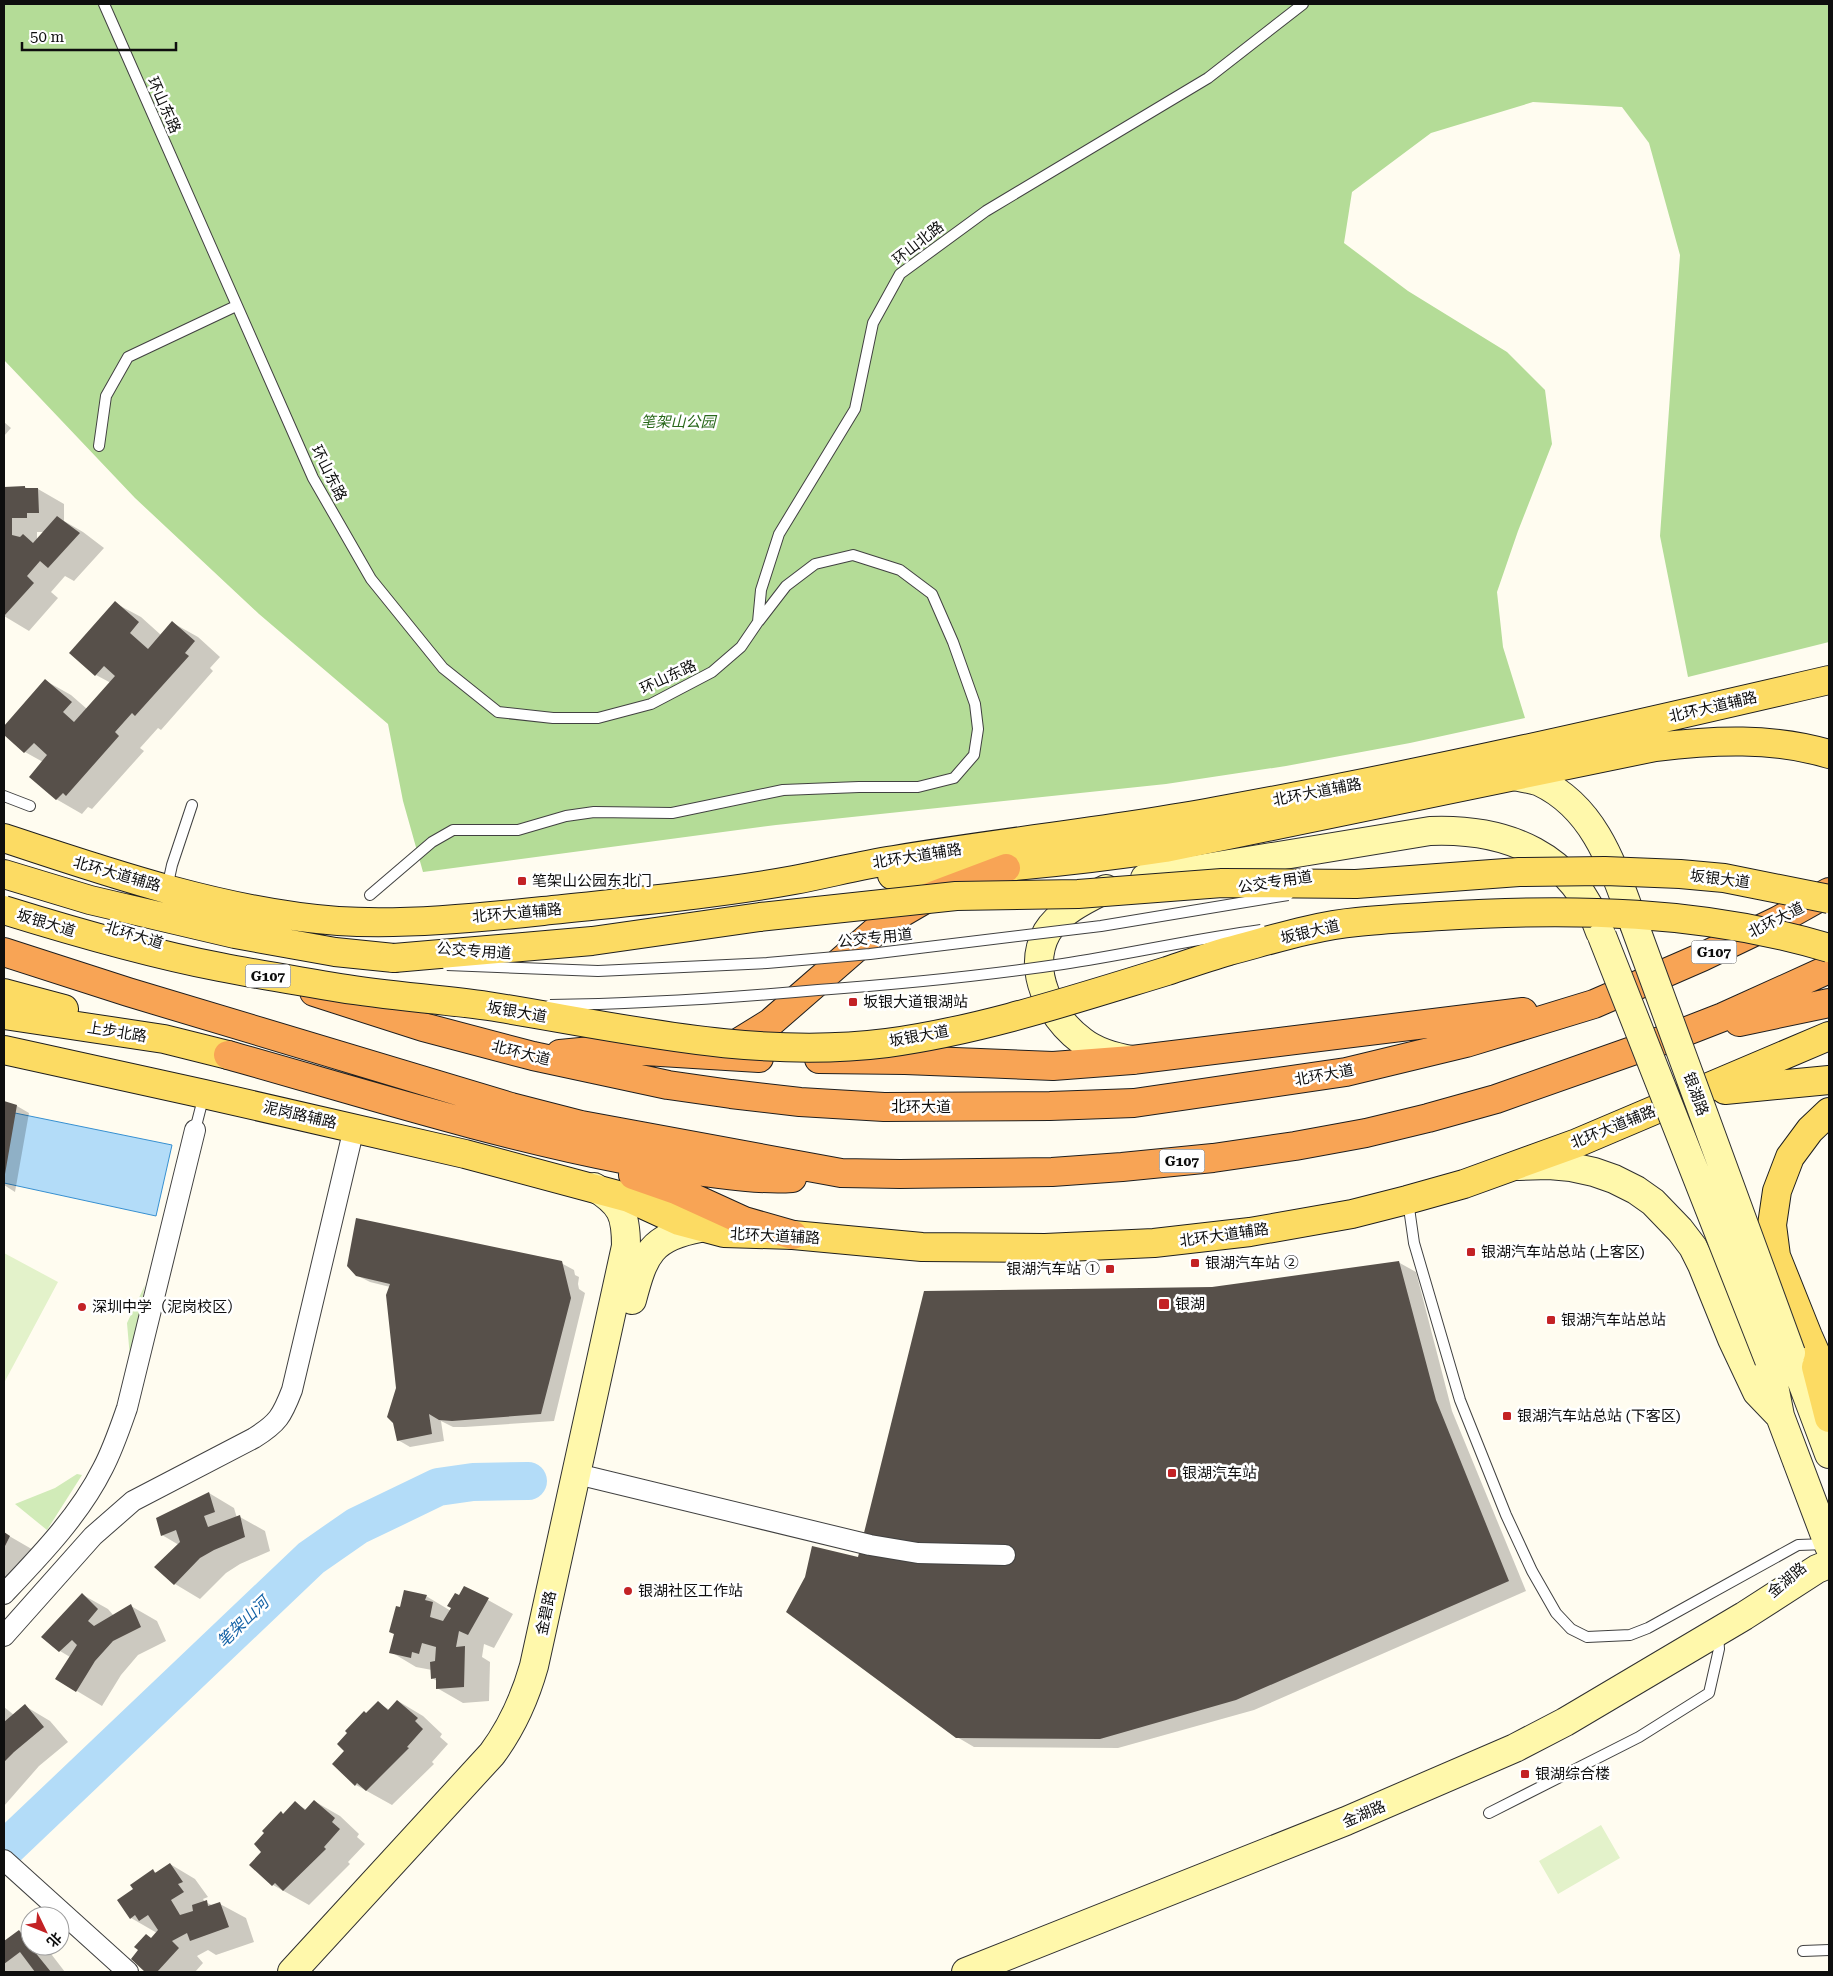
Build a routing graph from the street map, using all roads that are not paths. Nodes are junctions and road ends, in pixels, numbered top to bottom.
1 (104, 4) edge
2 (1303, 4) edge
3 (236, 306) junction
4 (99, 446) dead end
5 (758, 622) junction
6 (712, 672) joint
7 (1829, 680) edge
8 (1829, 754) edge
9 (1514, 776) junction
10 (4, 796) edge
11 (192, 805) dead end
12 (30, 806) dead end
13 (4, 838) edge
14 (1006, 868) junction
15 (4, 874) edge
16 (792, 881) junction
17 (1356, 884) junction
18 (167, 888) junction
19 (1829, 892) edge
20 (370, 895) dead end
21 (4, 898) edge
22 (1829, 899) edge
23 (4, 910) edge
24 (1353, 922) junction
25 (1829, 948) edge
26 (4, 952) edge
27 (394, 958) junction
28 (1829, 970) edge
29 (4, 992) edge
30 (1829, 1003) edge
31 (1594, 1004) junction
32 (484, 1006) junction
33 (40, 1012) junction
34 (4, 1014) edge
35 (1829, 1036) edge
36 (1669, 1038) junction
37 (4, 1050) edge
38 (228, 1055) joint
39 (532, 1056) junction
40 (715, 1056) junction
41 (1132, 1060) junction
42 (1829, 1080) edge
43 (1699, 1092) junction
44 (204, 1094) junction
45 (1829, 1112) edge
46 (354, 1128) junction
47 (195, 1130) joint
48 (572, 1150) junction
49 (1512, 1166) junction
50 (841, 1172) junction
51 (594, 1187) junction
52 (1407, 1200) junction
53 (700, 1228) junction
54 (793, 1235) junction
55 (1789, 1350) junction
56 (1829, 1383) edge
57 (1780, 1416) junction
58 (1829, 1418) edge
59 (1829, 1454) edge
60 (584, 1475) junction
61 (1829, 1549) edge
62 (1006, 1555) dead end
63 (4, 1594) edge
64 (1718, 1631) junction
65 (4, 1636) edge
66 (1489, 1813) dead end
67 (4, 1860) edge
68 (1829, 1950) edge
69 (1803, 1951) dead end
70 (128, 1972) edge
71 (292, 1972) edge
72 (312, 1972) edge
73 (966, 1972) edge

1 - 3 lane, 环山东路
2 - 5 lane, 环山北路
3 - 4 lane
3 - 6 lane, 环山东路
5 - 6 lane, 环山北路
5 - 20 lane
7 - 16 main road, 北环大道辅路
8 - 9 main road
9 - 14 main road
9 - 55 street, 银湖路, bridge
10 - 12 lane
11 - 18 lane
13 - 18 main road, 北环大道辅路
14 - 16 main road
14 - 40 highway
15 - 27 main road, 坂银大道
16 - 18 main road, 北环大道辅路
17 - 22 main road, 坂银大道, bridge
17 - 27 main road, 坂银大道, bridge
17 - 27 lane, 公交专用道, bridge
19 - 31 highway, 北环大道 / G107
21 - 39 highway, 北环大道 / G107
23 - 32 main road, 坂银大道, bridge
24 - 25 main road, 坂银大道, bridge
24 - 32 lane, bridge
24 - 32 main road, 坂银大道, bridge
26 - 50 highway, G107
28 - 36 highway, G107
29 - 33 main road
30 - 36 highway
31 - 39 highway, 北环大道 / G107
31 - 41 highway
33 - 34 main road, 上步北路
33 - 38 main road, 上步北路
35 - 43 main road, 北环大道辅路
36 - 50 highway, G107
37 - 44 main road, 泥岗路辅路
38 - 48 highway
39 - 40 highway
40 - 41 highway
41 - 55 street, bridge
42 - 43 main road
43 - 49 main road, 北环大道辅路
44 - 46 main road, 泥岗路辅路
44 - 47 lane
45 - 55 main road
46 - 51 main road, 泥岗路辅路
46 - 65 street
47 - 63 street
48 - 50 highway
48 - 54 highway
49 - 52 main road, 北环大道辅路
49 - 57 street
51 - 53 main road, 北环大道辅路
51 - 60 street, 金碧路
52 - 54 main road, 北环大道辅路
52 - 61 lane
53 - 54 main road, 北环大道辅路
53 - 60 street, 金碧路
55 - 56 main road
55 - 57 street
55 - 58 main road
55 - 59 street, 银湖路
57 - 61 street
60 - 62 street
60 - 71 street, 金碧路
60 - 72 street, 金碧路
61 - 64 street, 金湖路
64 - 66 lane
64 - 73 street, 金湖路
67 - 70 street
68 - 69 lane

